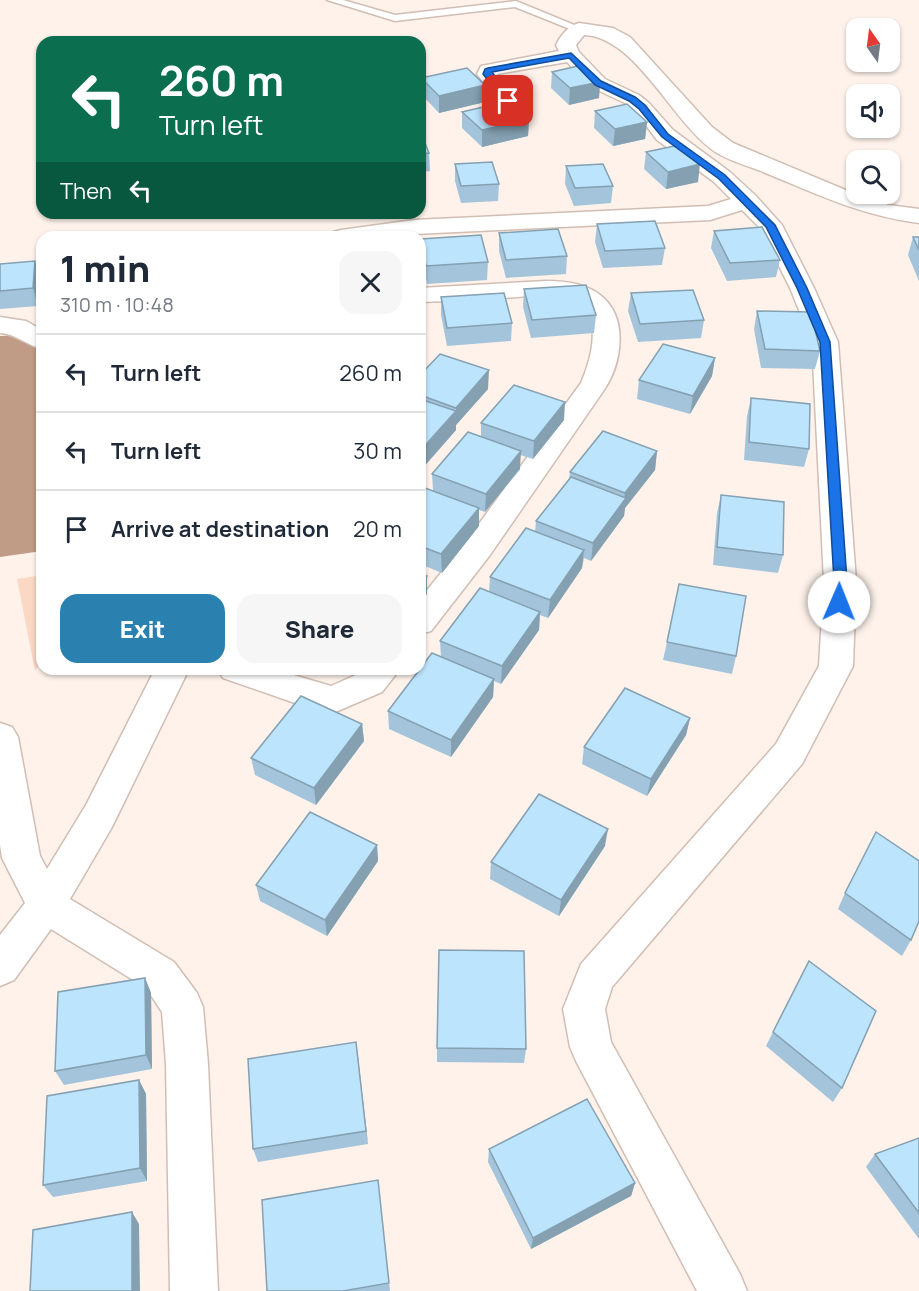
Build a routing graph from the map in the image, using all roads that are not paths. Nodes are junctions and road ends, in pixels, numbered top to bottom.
1 (332, 0) edge
2 (579, 29) junction
3 (571, 55) junction
4 (508, 101) edge
5 (748, 201) junction
6 (919, 216) edge
7 (385, 231) edge
8 (426, 295) edge
9 (0, 325) edge
10 (36, 337) edge
11 (426, 614) edge
12 (169, 675) edge
13 (252, 675) edge
14 (377, 675) edge
15 (0, 737) edge
16 (46, 905) junction
17 (0, 967) edge
18 (194, 1291) edge
19 (723, 1291) edge

1 - 2 lane
2 - 3 street
2 - 6 street
3 - 4 street
3 - 5 street
5 - 7 street
5 - 19 street
8 - 11 street
9 - 10 street
12 - 16 street
13 - 14 street
15 - 16 street
16 - 17 street
16 - 18 street

